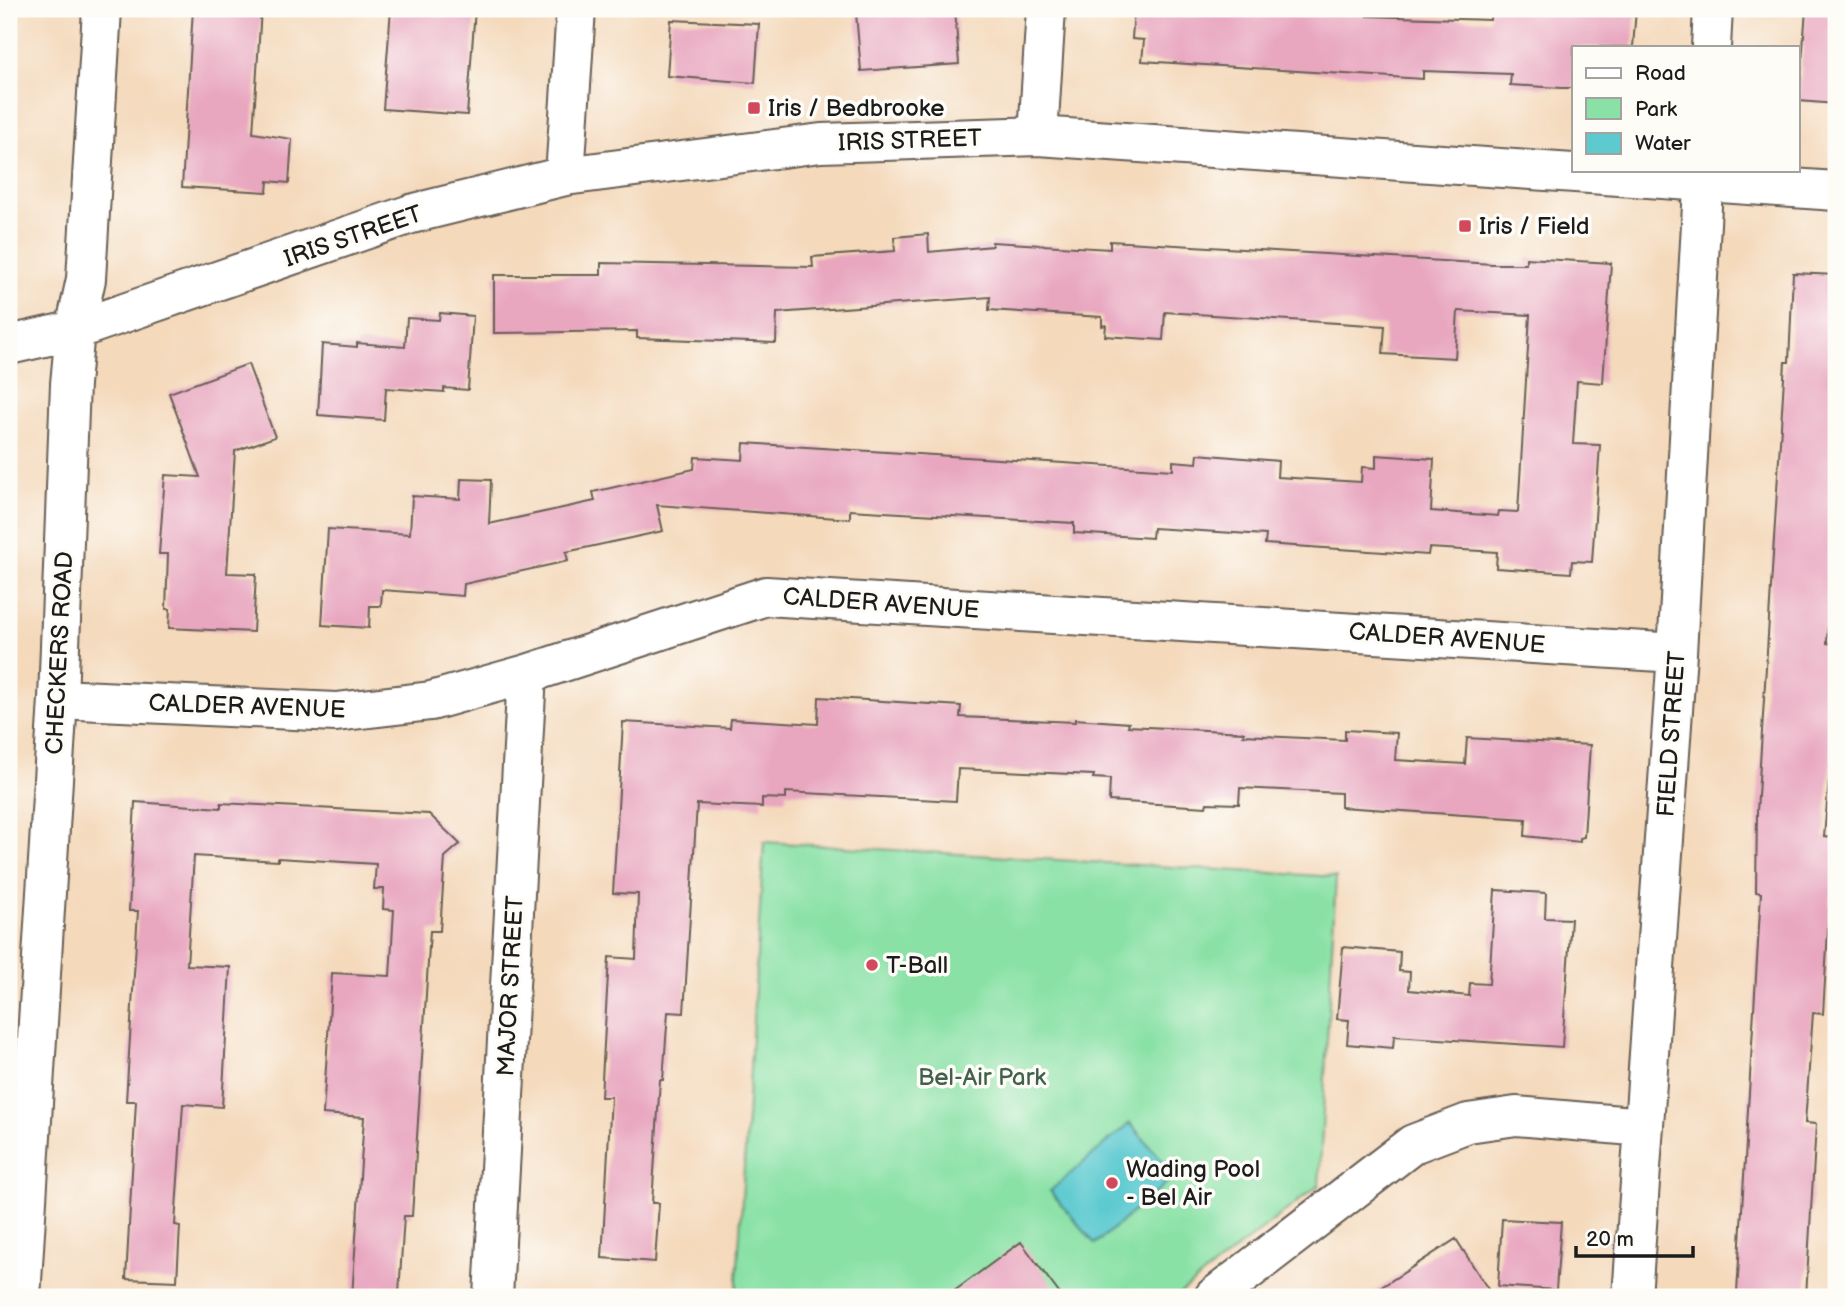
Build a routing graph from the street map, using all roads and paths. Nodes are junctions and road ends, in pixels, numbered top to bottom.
1 (102, 9) edge
2 (576, 9) edge
3 (1045, 9) edge
4 (1713, 9) edge
5 (1711, 46) edge
6 (1038, 136) junction
7 (1572, 167) edge
8 (1653, 172) edge
9 (1704, 175) edge
10 (565, 176) junction
11 (1836, 191) edge
12 (75, 330) junction
13 (9, 345) edge
14 (1677, 653) junction
15 (527, 674) junction
16 (58, 699) junction
17 (1644, 1127) junction
18 (21, 1297) edge
19 (493, 1297) edge
20 (1214, 1297) edge
21 (1632, 1297) edge

1 - 12 street, CHECKERS ROAD
2 - 10 street
3 - 6 street
4 - 5 street
6 - 7 street, IRIS STREET
6 - 10 street, IRIS STREET
8 - 9 street, IRIS STREET
9 - 11 street, IRIS STREET
9 - 14 street, FIELD STREET
10 - 12 street, IRIS STREET
12 - 13 street, IRIS STREET
12 - 16 street, CHECKERS ROAD
14 - 15 street, CALDER AVENUE
14 - 17 street, FIELD STREET
15 - 16 street, CALDER AVENUE
15 - 19 street, MAJOR STREET
16 - 18 street, CHECKERS ROAD
17 - 20 street
17 - 21 street, FIELD STREET

